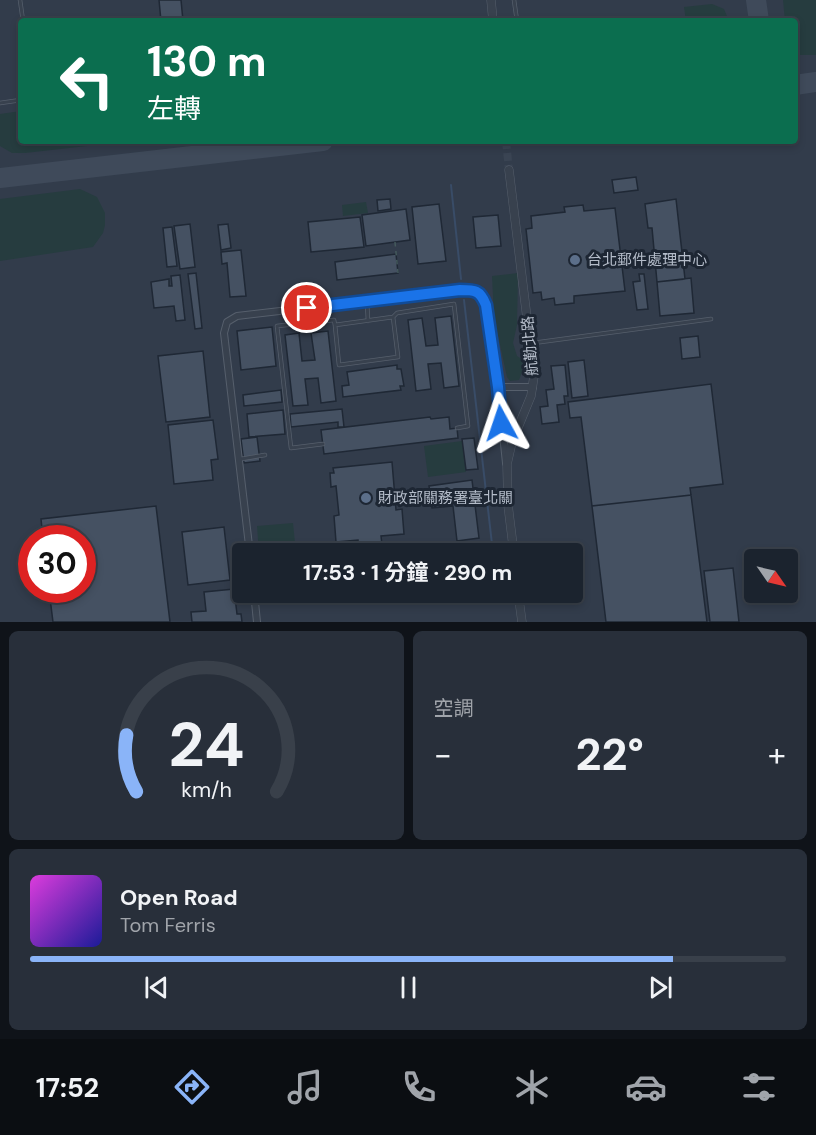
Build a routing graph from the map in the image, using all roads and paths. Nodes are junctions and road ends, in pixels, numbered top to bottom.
1 (20, 0) edge
2 (490, 0) edge
3 (514, 0) edge
4 (23, 18) edge
5 (493, 18) edge
6 (517, 18) edge
7 (18, 100) edge
8 (0, 103) edge
9 (509, 170) tunnel mouth
10 (394, 242) dead end
11 (398, 273) dead end
12 (367, 301) junction
13 (393, 318) junction
14 (711, 319) dead end
15 (368, 321) junction
16 (335, 325) junction
17 (531, 343) junction
18 (498, 387) junction
19 (533, 387) junction
20 (457, 428) dead end
21 (323, 444) dead end
22 (265, 455) dead end
23 (239, 459) junction
24 (507, 464) junction
25 (248, 543) edge
26 (513, 543) edge
27 (255, 603) edge
28 (519, 603) edge
29 (257, 622) edge
30 (522, 622) edge

1 - 4 lane
2 - 5 street
3 - 6 lane
7 - 8 lane
9 - 17 street, 航勤北路
10 - 11 path
12 - 15 lane
12 - 18 street
12 - 23 street
13 - 15 lane
13 - 16 lane
13 - 20 lane
14 - 17 lane
15 - 16 lane
16 - 21 lane
17 - 19 street, 航勤北路
18 - 19 street
18 - 24 street
19 - 24 street, 航勤北路
22 - 23 lane
23 - 25 street
24 - 26 street, 航勤北路
27 - 29 street
28 - 30 street

